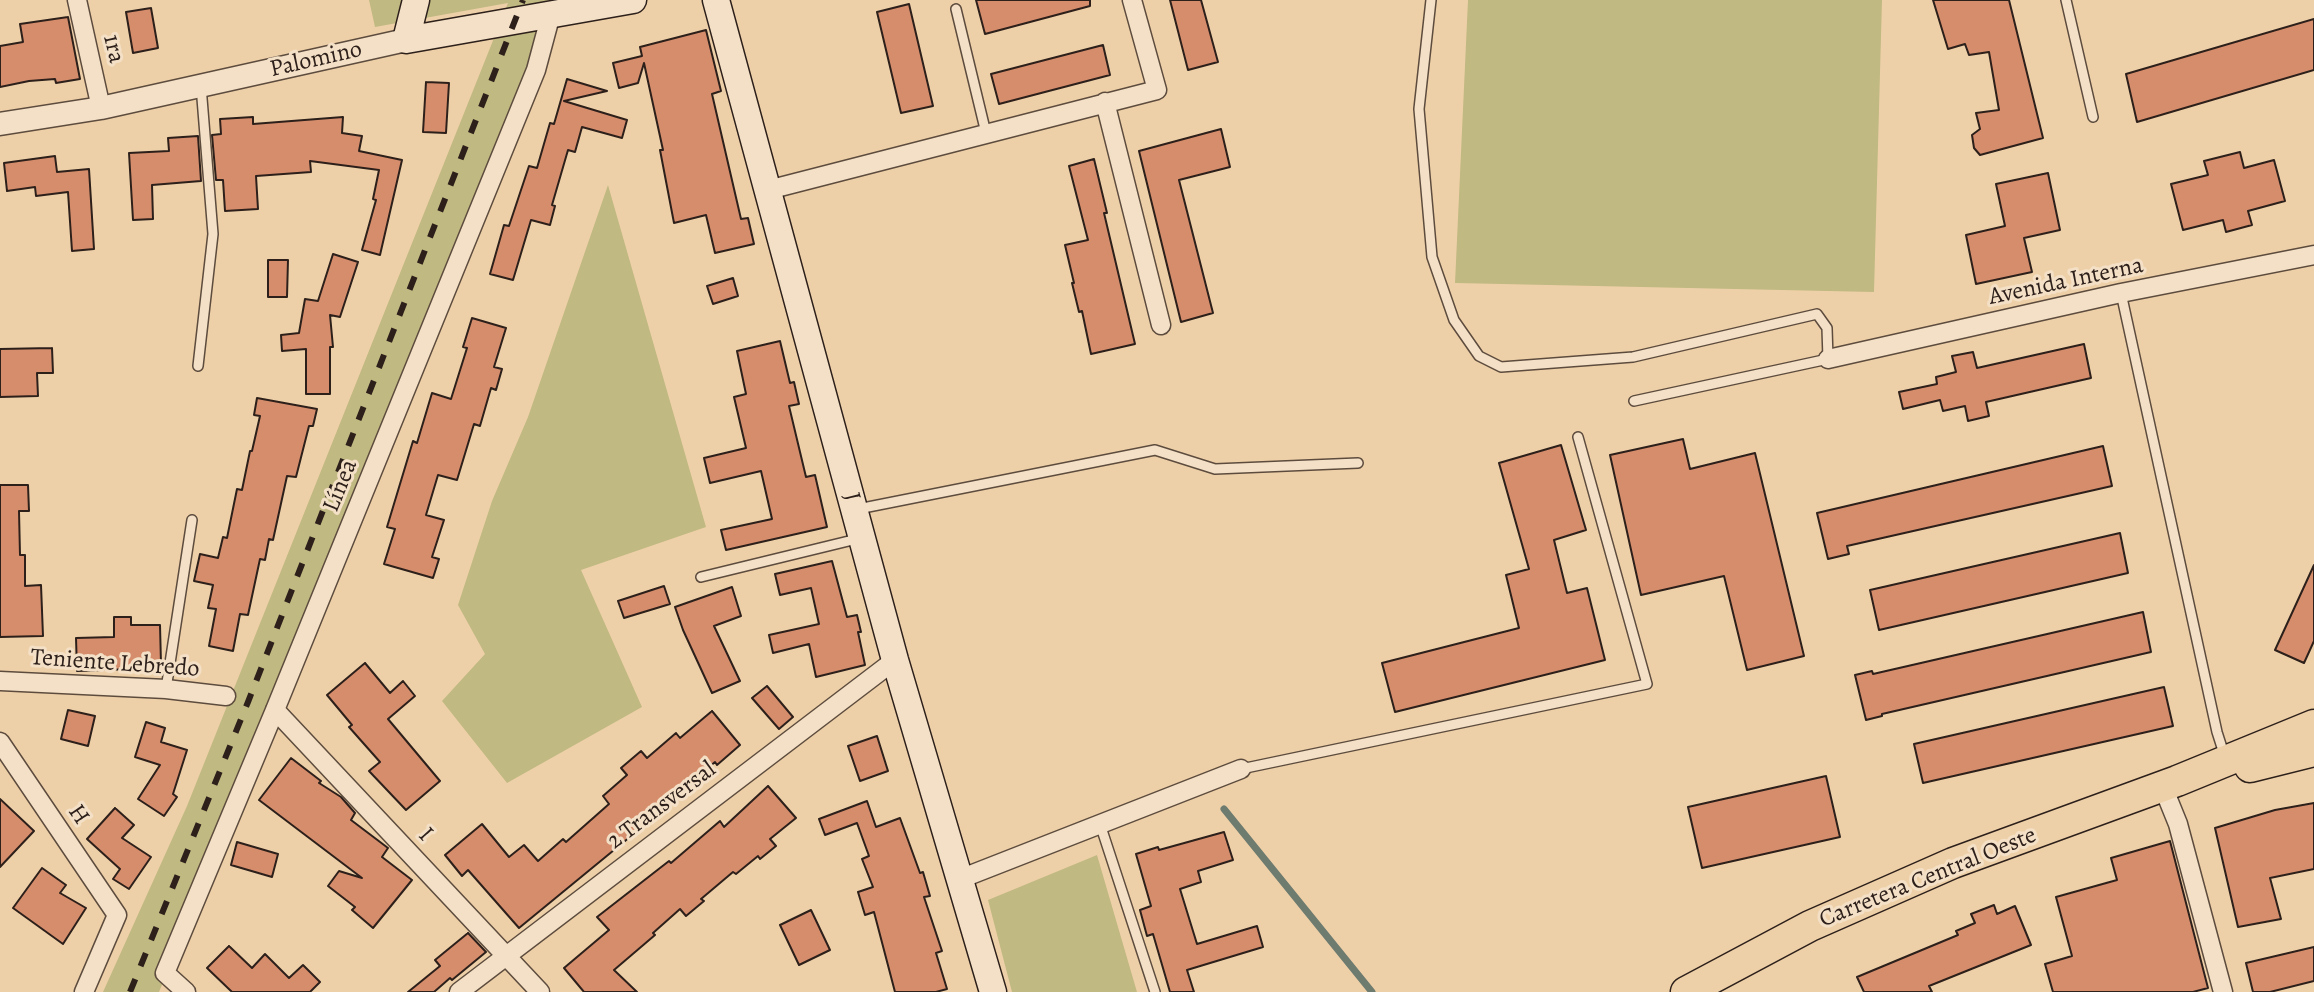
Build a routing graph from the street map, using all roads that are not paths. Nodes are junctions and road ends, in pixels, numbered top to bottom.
1 (77, 0) edge
2 (416, 0) edge
3 (633, 0) edge
4 (716, 0) edge
5 (1132, 0) edge
6 (1431, 0) edge
7 (2066, 0) edge
8 (956, 9) dead end
9 (551, 14) junction
10 (406, 40) junction
11 (201, 86) junction
12 (1105, 102) junction
13 (101, 108) junction
14 (2093, 117) dead end
15 (0, 124) edge
16 (986, 133) junction
17 (768, 190) junction
18 (2314, 255) edge
19 (2121, 293) junction
20 (1161, 325) dead end
21 (1828, 359) junction
22 (198, 366) dead end
23 (1634, 401) dead end
24 (1578, 437) dead end
25 (1358, 463) dead end
26 (854, 509) junction
27 (192, 520) dead end
28 (862, 538) junction
29 (701, 577) dead end
30 (895, 660) junction
31 (0, 681) edge
32 (166, 689) junction
33 (226, 696) dead end
34 (275, 710) junction
35 (2314, 725) edge
36 (0, 742) edge
37 (2314, 751) edge
38 (2227, 766) junction
39 (1241, 769) joint
40 (2170, 784) junction
41 (1100, 824) junction
42 (960, 879) junction
43 (505, 956) junction
44 (84, 992) edge
45 (186, 992) edge
46 (459, 992) edge
47 (540, 992) edge
48 (993, 992) edge
49 (1155, 992) edge
50 (1686, 992) edge
51 (2223, 992) edge

1 - 13 street, 1ra
2 - 10 main road
3 - 9 main road, Palomino
4 - 17 main road, J
5 - 12 street
6 - 21 lane
7 - 14 lane
8 - 16 lane
9 - 10 main road, Palomino
9 - 34 street, Línea
10 - 11 street, Palomino
11 - 13 street, Palomino
11 - 22 lane
12 - 16 street
12 - 20 street
13 - 15 street, Palomino
16 - 17 street
17 - 26 main road, J
18 - 19 street, Avenida Interna
19 - 21 street, Avenida Interna
19 - 38 lane
21 - 23 lane
24 - 39 lane
25 - 26 lane
26 - 28 main road, J
27 - 32 lane
28 - 29 lane
28 - 30 main road, J
30 - 42 main road, J
30 - 43 street, 2 Transversal
31 - 32 street, Teniente Lebredo
32 - 33 street, Teniente Lebredo
34 - 43 street, I
34 - 45 street, Línea
35 - 38 main road, Carretera Central Oeste
36 - 44 street, H
37 - 38 main road, Carretera Central Oeste
38 - 40 main road, Carretera Central Oeste
39 - 41 street
40 - 50 main road, Carretera Central Oeste
40 - 51 street
41 - 42 street
41 - 49 lane
42 - 48 main road, J
43 - 46 street, 2 Transversal
43 - 47 street, I

